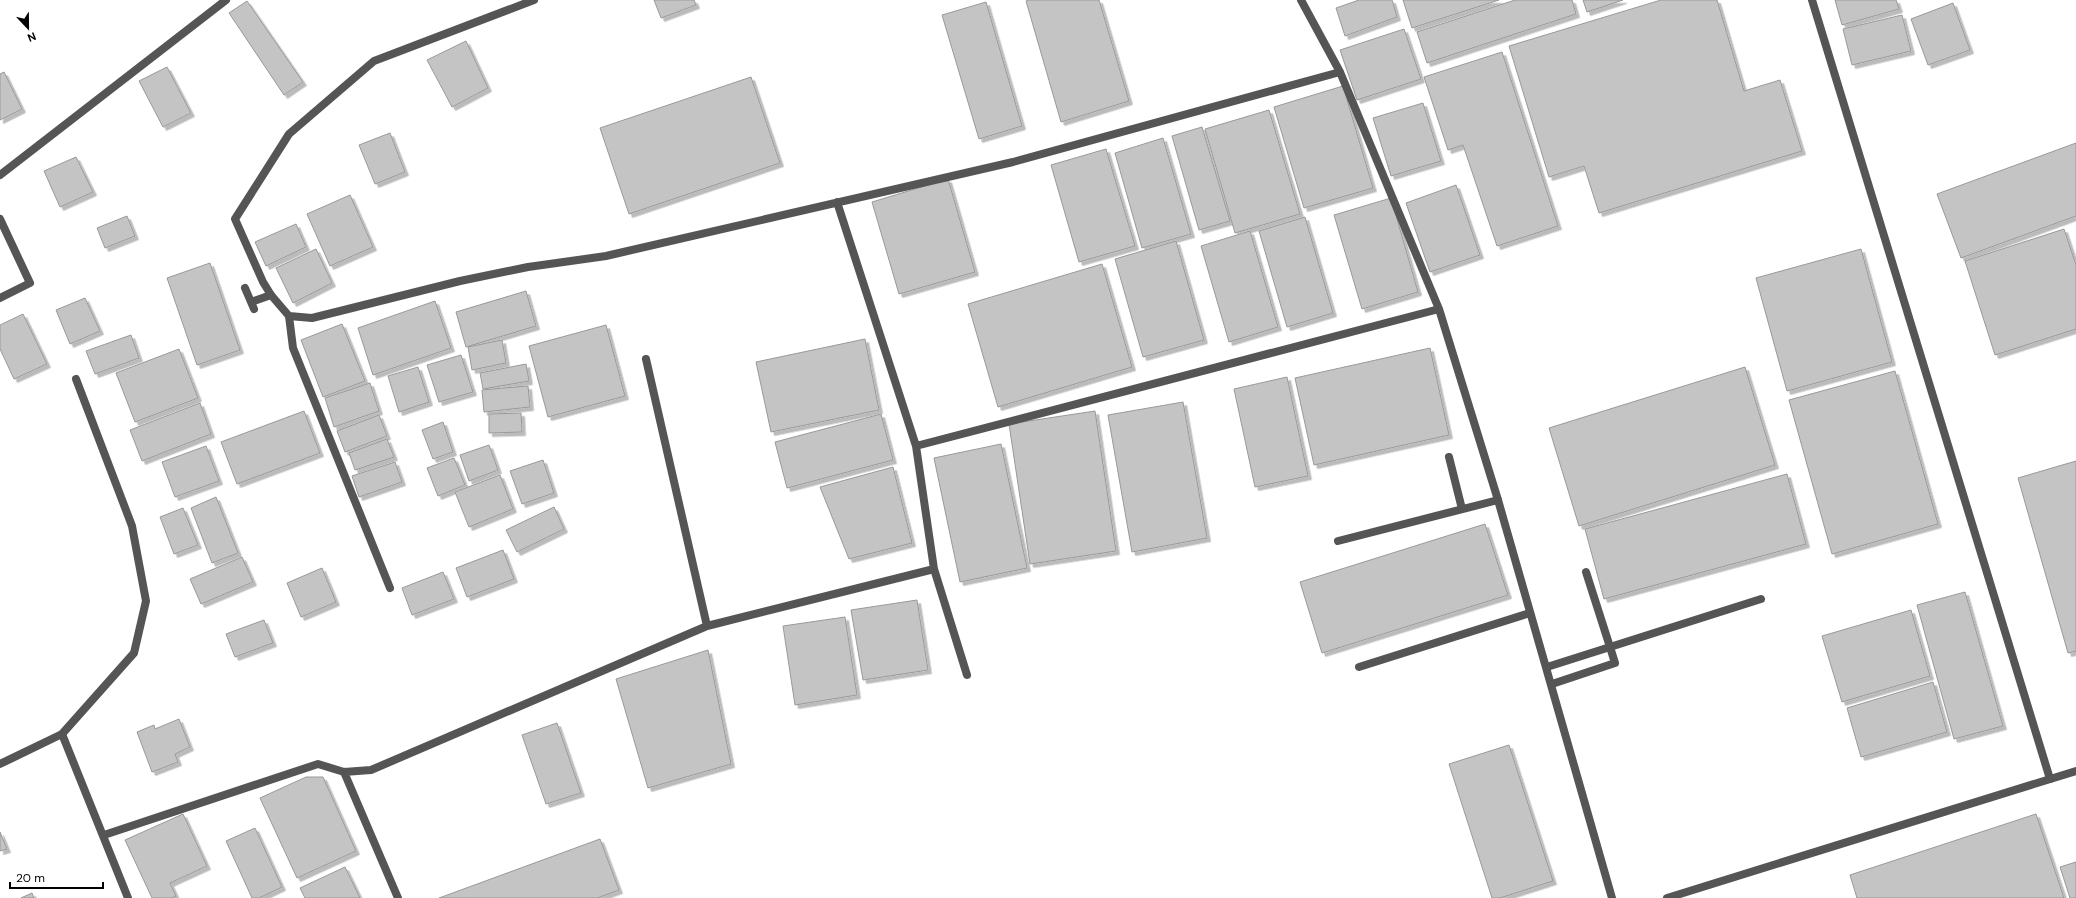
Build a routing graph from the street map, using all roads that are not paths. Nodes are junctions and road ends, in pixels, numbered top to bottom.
1 (226, 0) edge
2 (534, 0) edge
3 (1301, 0) edge
4 (1812, 0) edge
5 (1340, 72) junction
6 (0, 175) edge
7 (837, 202) junction
8 (0, 219) edge
9 (245, 288) dead end
10 (271, 295) junction
11 (0, 298) edge
12 (1438, 309) junction
13 (289, 316) junction
14 (646, 359) dead end
15 (76, 379) dead end
16 (916, 446) junction
17 (1449, 457) dead end
18 (1498, 500) junction
19 (1462, 509) junction
20 (1338, 541) dead end
21 (934, 569) junction
22 (1586, 572) dead end
23 (390, 588) dead end
24 (1761, 599) dead end
25 (1530, 613) junction
26 (707, 626) junction
27 (1610, 647) junction
28 (1359, 667) dead end
29 (1547, 667) junction
30 (967, 675) dead end
31 (1552, 684) junction
32 (62, 734) junction
33 (0, 764) edge
34 (2076, 771) edge
35 (344, 772) junction
36 (2050, 779) junction
37 (104, 835) junction
38 (128, 898) edge
39 (398, 898) edge
40 (1612, 898) edge
41 (1667, 898) edge

1 - 6 street
2 - 10 street
3 - 5 street
4 - 36 street
5 - 7 street
5 - 12 street
7 - 13 street
7 - 16 street
8 - 11 street
9 - 10 street
10 - 13 street
12 - 16 street
12 - 18 street
13 - 23 street
14 - 26 street
15 - 32 street
16 - 21 street
17 - 19 street
18 - 19 street
18 - 25 street
19 - 20 street
21 - 26 street
21 - 30 street
22 - 27 street
24 - 27 street
25 - 28 street
25 - 29 street
26 - 35 street
27 - 29 street
27 - 31 street
29 - 31 street
31 - 40 street
32 - 33 street
32 - 37 street
34 - 36 street
35 - 37 street
35 - 39 street
36 - 41 street
37 - 38 street

